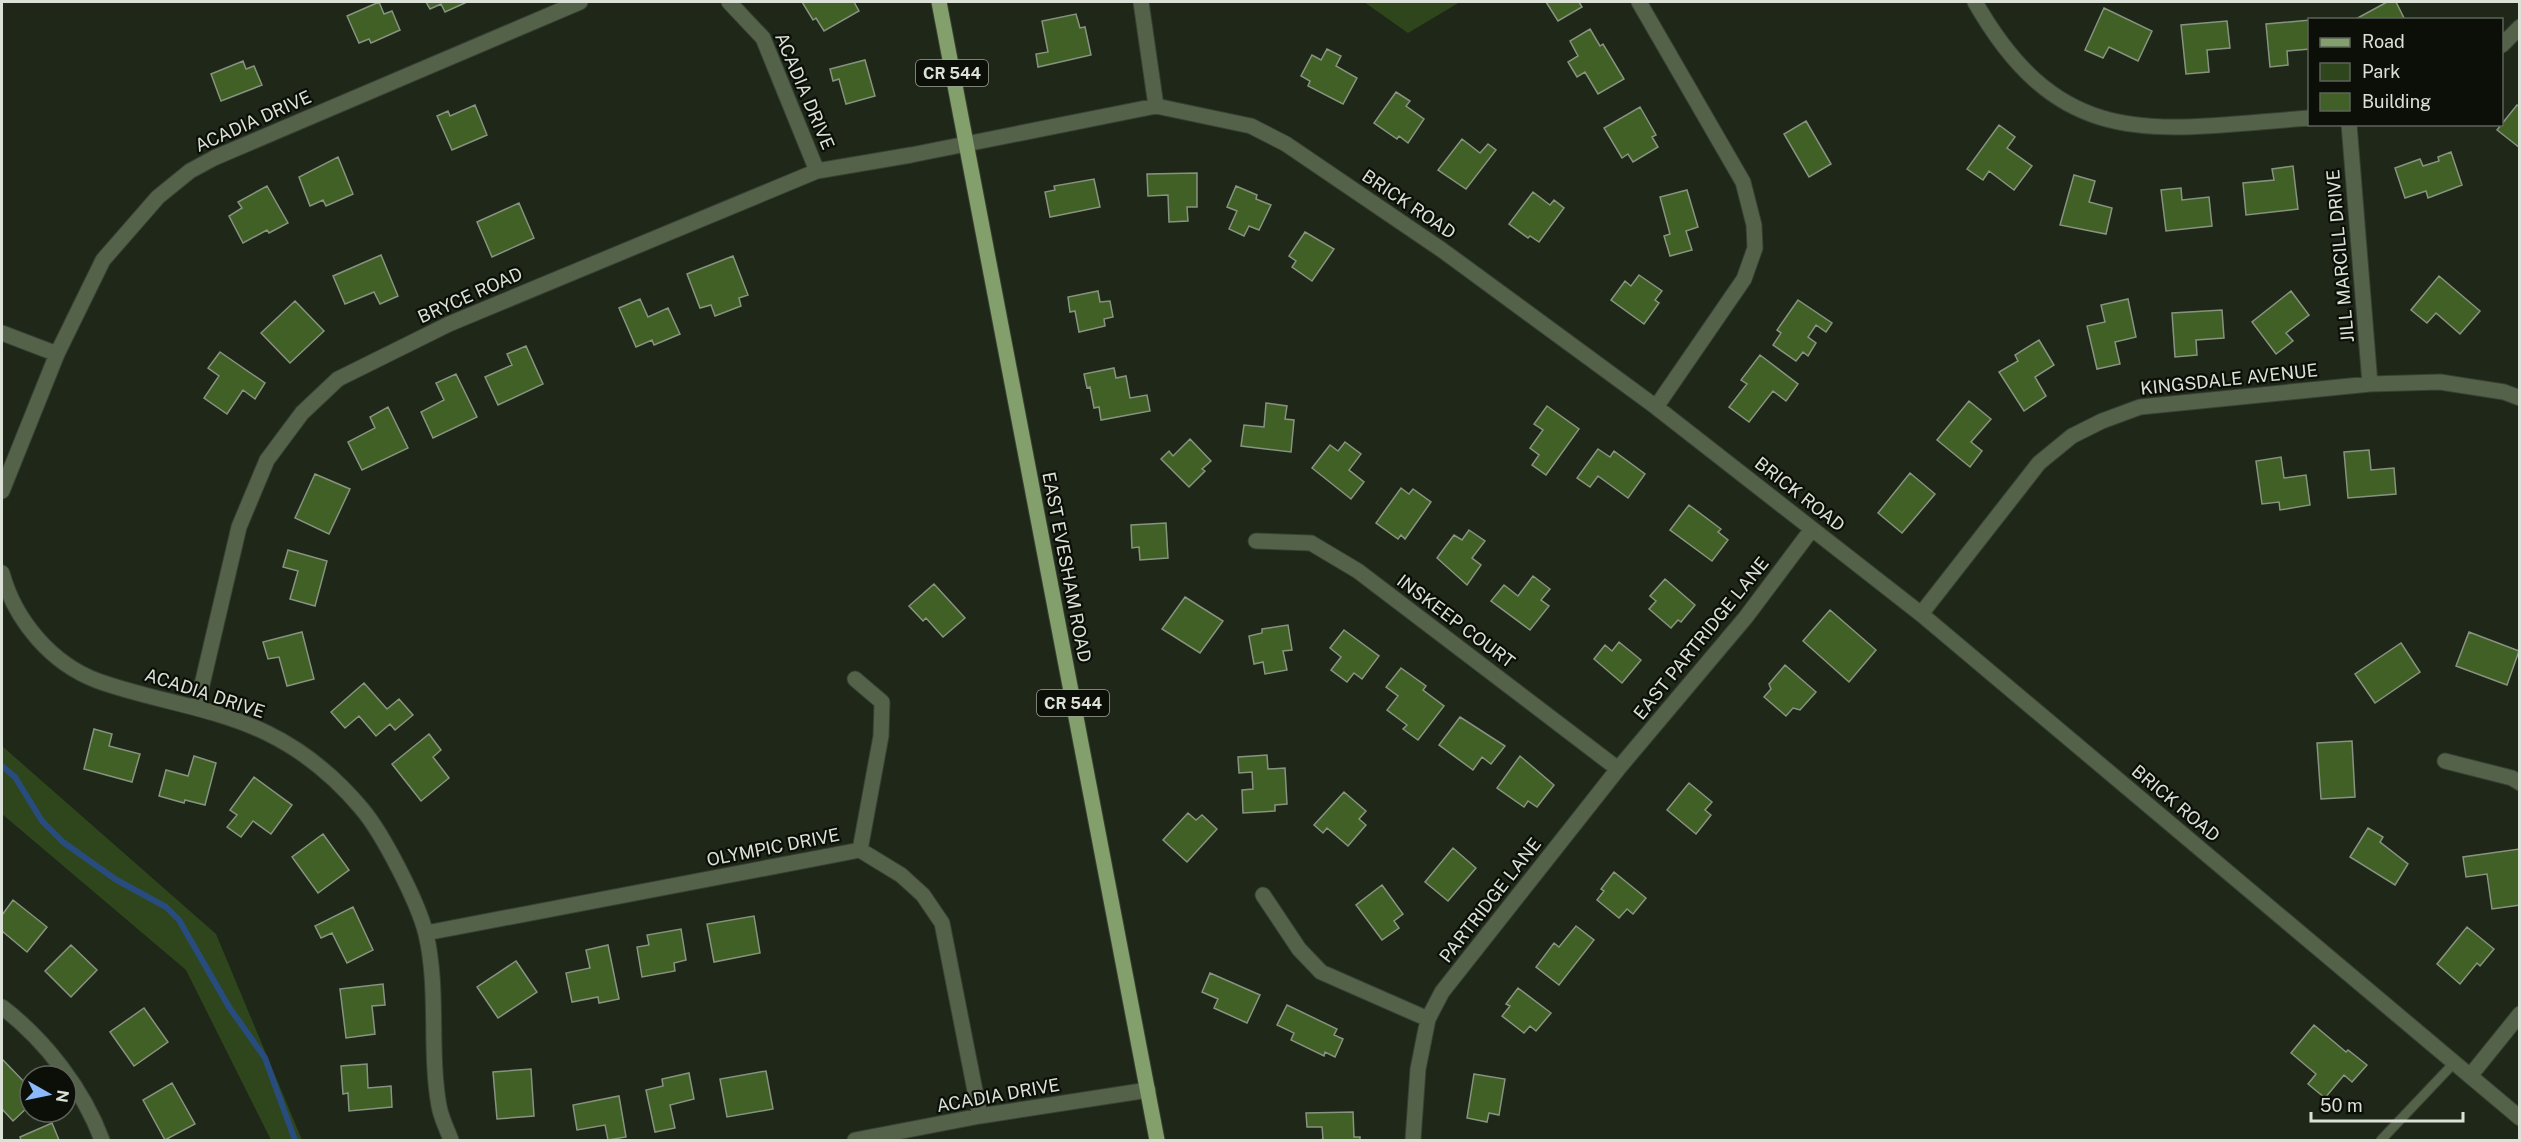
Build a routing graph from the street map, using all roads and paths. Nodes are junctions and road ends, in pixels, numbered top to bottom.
1 (579, 2) edge
2 (729, 2) edge
3 (939, 2) edge
4 (1141, 2) edge
5 (1639, 2) edge
6 (1975, 2) edge
7 (2518, 30) edge
8 (2503, 44) edge
9 (1156, 106) junction
10 (2308, 118) edge
11 (2349, 126) edge
12 (966, 145) junction
13 (818, 171) junction
14 (2, 333) edge
15 (57, 354) junction
16 (2370, 384) junction
17 (2520, 398) edge
18 (1656, 407) junction
19 (2, 491) edge
20 (1812, 529) junction
21 (1256, 541) dead end
22 (2, 573) edge
23 (1921, 614) junction
24 (855, 679) dead end
25 (197, 706) junction
26 (2445, 761) dead end
27 (1618, 769) junction
28 (2520, 783) edge
29 (860, 850) junction
30 (1263, 895) dead end
31 (426, 933) junction
32 (2, 1006) edge
33 (2520, 1014) edge
34 (1428, 1019) junction
35 (2454, 1063) junction
36 (2470, 1076) junction
37 (1148, 1090) junction
38 (980, 1116) junction
39 (2520, 1118) edge
40 (102, 1140) edge
41 (451, 1140) edge
42 (855, 1140) edge
43 (1157, 1140) edge
44 (1413, 1140) edge
45 (2381, 1140) edge

1 - 15 street, ACADIA DRIVE
2 - 13 street, ACADIA DRIVE
3 - 12 main road, EAST EVESHAM ROAD / CR 544
4 - 9 street
5 - 18 street
6 - 10 street
7 - 8 street
9 - 12 street, BRICK ROAD
9 - 18 street, BRICK ROAD
11 - 16 street, JILL MARCILL DRIVE
12 - 13 street, BRYCE ROAD
12 - 37 main road, EAST EVESHAM ROAD / CR 544
13 - 25 street, BRYCE ROAD
14 - 15 street
15 - 19 street, ACADIA DRIVE
16 - 17 street, KINGSDALE AVENUE
16 - 23 street, KINGSDALE AVENUE
18 - 20 street, BRICK ROAD
20 - 23 street, BRICK ROAD
20 - 27 street, EAST PARTRIDGE LANE
21 - 27 street, INSKEEP COURT
22 - 25 street, ACADIA DRIVE
23 - 35 street, BRICK ROAD
24 - 29 street
25 - 31 street, ACADIA DRIVE
26 - 28 street
27 - 34 street, PARTRIDGE LANE
29 - 31 street, OLYMPIC DRIVE
29 - 38 street, OLYMPIC DRIVE
30 - 34 street
31 - 41 street, ACADIA DRIVE
32 - 40 street
33 - 36 street
34 - 44 street, PARTRIDGE LANE
35 - 36 street, BRICK ROAD
35 - 45 lane
36 - 39 street, BRICK ROAD
37 - 38 street, ACADIA DRIVE
37 - 43 main road, EAST EVESHAM ROAD / CR 544
38 - 42 street, ACADIA DRIVE

